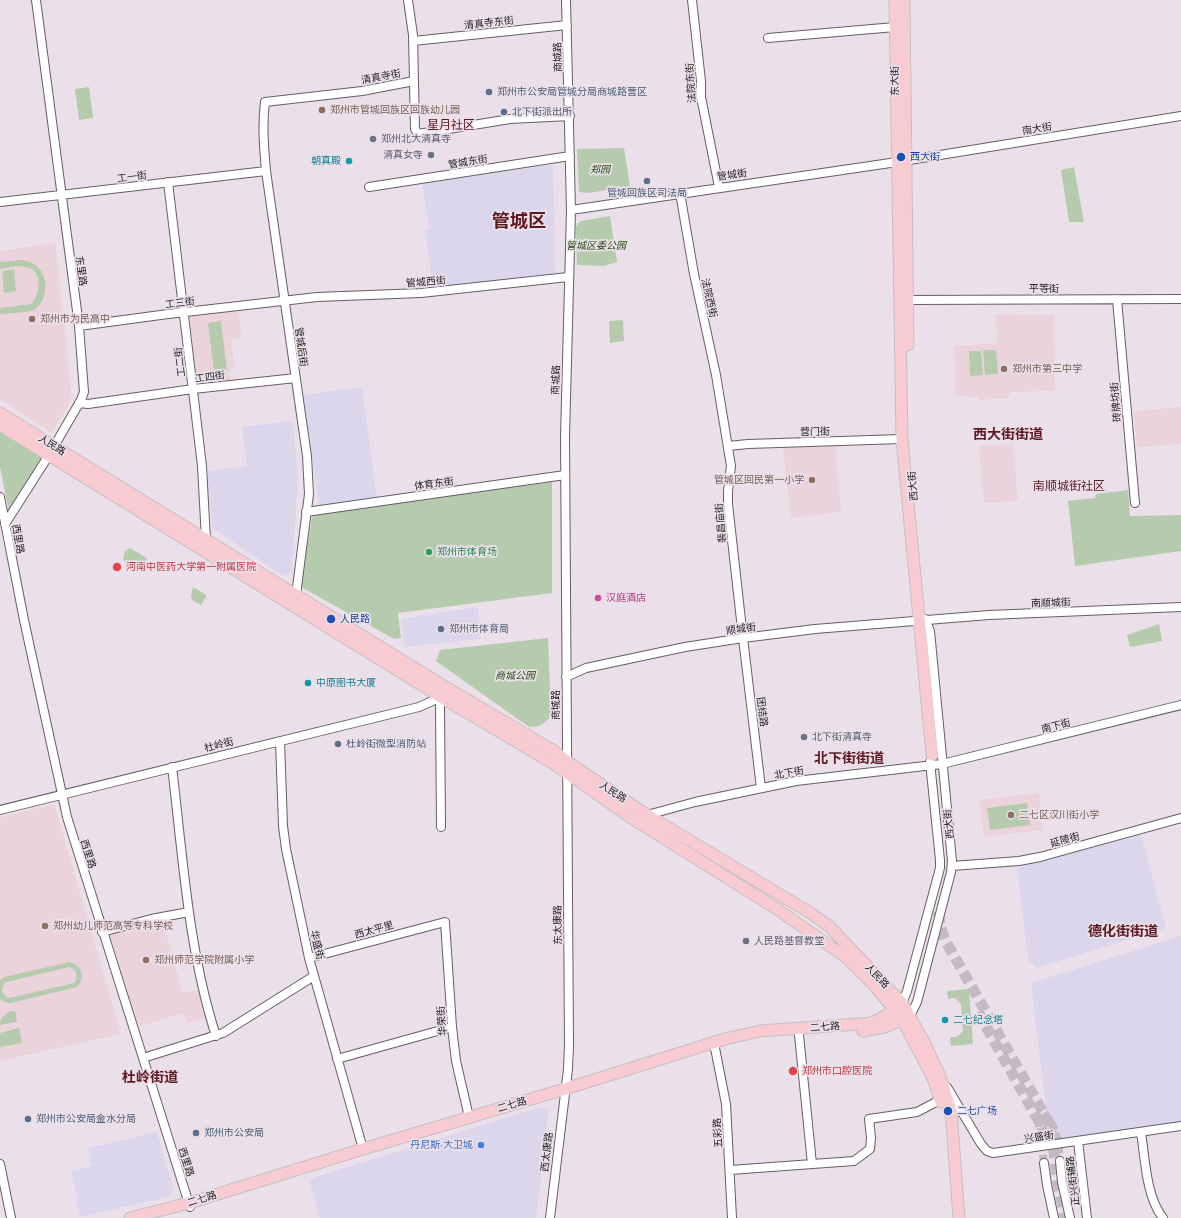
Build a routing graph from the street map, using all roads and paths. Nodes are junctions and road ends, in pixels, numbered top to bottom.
1 (36, 0) edge
2 (408, 0) edge
3 (566, 0) edge
4 (692, 0) edge
5 (895, 0) edge
6 (904, 0) edge
7 (567, 25) junction
8 (895, 27) junction
9 (768, 38) dead end
10 (413, 41) junction
11 (414, 81) junction
12 (265, 102) joint
13 (570, 116) junction
14 (1181, 116) edge
15 (570, 156) junction
16 (901, 161) junction
17 (266, 171) junction
18 (168, 182) junction
19 (370, 187) dead end
20 (719, 187) junction
21 (680, 193) junction
22 (61, 195) junction
23 (0, 202) edge
24 (571, 210) junction
25 (568, 277) junction
26 (1117, 299) junction
27 (1181, 299) edge
28 (907, 300) junction
29 (284, 301) junction
30 (184, 312) junction
31 (79, 326) junction
32 (296, 378) junction
33 (193, 389) junction
34 (79, 403) junction
35 (721, 407) joint
36 (0, 413) edge
37 (0, 425) edge
38 (902, 439) junction
39 (728, 446) junction
40 (51, 451) junction
41 (565, 476) junction
42 (0, 497) edge
43 (1135, 503) dead end
44 (306, 512) junction
45 (5, 524) junction
46 (206, 540) junction
47 (296, 595) junction
48 (1181, 607) edge
49 (922, 620) junction
50 (742, 638) junction
51 (566, 677) junction
52 (444, 692) junction
53 (1181, 705) edge
54 (280, 741) junction
55 (566, 761) junction
56 (936, 761) junction
57 (172, 767) junction
58 (566, 774) junction
59 (761, 788) junction
60 (61, 795) junction
61 (0, 810) edge
62 (647, 815) junction
63 (1181, 818) edge
64 (441, 827) dead end
65 (952, 866) junction
66 (189, 912) junction
67 (445, 922) joint
68 (102, 932) junction
69 (309, 958) junction
70 (314, 976) junction
71 (898, 1006) junction
72 (906, 1017) junction
73 (452, 1027) junction
74 (216, 1036) junction
75 (800, 1036) junction
76 (715, 1048) junction
77 (143, 1058) junction
78 (337, 1059) junction
79 (940, 1076) junction
80 (565, 1092) junction
81 (940, 1100) junction
82 (469, 1117) junction
83 (1181, 1126) edge
84 (1140, 1132) junction
85 (1078, 1141) junction
86 (363, 1149) junction
87 (1060, 1161) tunnel mouth
88 (1044, 1163) tunnel mouth
89 (0, 1164) edge
90 (812, 1164) junction
91 (730, 1170) junction
92 (189, 1205) junction
93 (11, 1218) edge
94 (130, 1218) edge
95 (151, 1218) edge
96 (550, 1218) edge
97 (732, 1218) edge
98 (952, 1218) edge
99 (959, 1218) edge
100 (1054, 1218) edge
101 (1070, 1218) edge
102 (1087, 1218) edge
103 (1163, 1218) edge

1 - 22 street, 东里路
2 - 10 street
3 - 7 street, 商城路
4 - 20 street, 法院东街
5 - 8 main road, 东大街
6 - 16 main road, 东大街
7 - 10 street, 清真寺东街
7 - 13 street, 商城路
8 - 9 street
8 - 16 main road, 东大街
10 - 11 street
11 - 12 street, 清真寺街
11 - 13 street, 清真寺街
12 - 17 street, 管城后街
13 - 15 street, 商城路
14 - 16 street, 南大街
15 - 19 street, 管城东街
15 - 24 street, 商城路
16 - 20 street, 管城街
16 - 28 main road, 西大街
16 - 38 main road, 西大街
17 - 18 street, 工一街
17 - 29 street, 管城后街
18 - 22 street, 工一街
18 - 30 street, 工二街
20 - 21 street, 管城街
21 - 24 street, 管城街
21 - 35 street, 法院西街
22 - 23 street, 工一街
22 - 31 street, 东里路
24 - 25 street, 商城路
25 - 29 street, 管城西街
25 - 41 street, 商城路
26 - 27 street, 平等街
26 - 28 street, 平等街
26 - 43 street, 砖牌坊街
28 - 49 main road, 西大街
29 - 30 street, 工三街
29 - 32 street, 管城后街
30 - 31 street, 工三街
30 - 33 street, 工二街
31 - 34 street, 东里路
32 - 33 street, 工四街
32 - 44 street, 管城后街
33 - 34 street, 工四街
33 - 46 street, 工二街
34 - 40 street, 东里路
35 - 39 street, 裴昌庙街
36 - 40 main road, 人民路
37 - 40 main road, 人民路
38 - 39 street, 营门街
38 - 49 main road, 西大街
39 - 50 street, 裴昌庙街
40 - 45 street, 东里路
40 - 46 main road, 人民路
40 - 52 main road, 人民路
41 - 44 street, 体育东街
41 - 51 street, 商城路
42 - 45 street, 西里路
44 - 47 street, 管城后街
45 - 60 street, 西里路
46 - 47 main road, 人民路
47 - 52 main road, 人民路
48 - 49 street, 南顺城街
49 - 50 street, 顺城街
49 - 56 main road, 西大街
50 - 51 street, 顺城街
50 - 59 street, 团结路
51 - 55 street, 商城路
52 - 54 street, 杜岭街
52 - 55 main road, 人民路
52 - 58 main road, 人民路
52 - 64 street
53 - 56 street, 南下街
54 - 57 street, 杜岭街
54 - 69 street, 华盛街
55 - 58 street, 东太康路
55 - 62 main road, 人民路
56 - 59 street, 北下街
56 - 65 street, 西大街
56 - 71 street, 西大街
57 - 60 street, 杜岭街
57 - 66 street
58 - 71 main road, 人民路
58 - 80 street, 东太康路
59 - 62 street, 北下街
60 - 61 street, 杜岭街
60 - 68 street, 西里路
62 - 71 main road, 人民路
63 - 65 street, 延陵街
65 - 72 street, 西大街
66 - 68 street
66 - 74 street
67 - 69 street, 西太平里
67 - 73 street, 华荣街
68 - 77 street, 西里路
69 - 70 street, 华盛街
70 - 74 street
70 - 78 street, 华盛街
71 - 72 main road
71 - 80 main road, 二七路
72 - 75 main road, 二七路
72 - 79 main road
72 - 81 main road
73 - 78 street
73 - 82 street, 华荣街
74 - 77 street
75 - 76 main road, 二七路
75 - 90 street
76 - 80 main road, 二七路
76 - 91 street, 五彩路
77 - 92 street, 西里路
78 - 86 street, 华盛街
79 - 85 street, 兴盛街
79 - 99 main road
80 - 82 main road, 二七路
80 - 92 main road, 二七路
80 - 96 street, 西太康路
81 - 90 street
81 - 98 main road
82 - 86 main road, 二七路
83 - 84 street, 兴盛街
84 - 85 street, 兴盛街
84 - 103 street
85 - 102 street, 正兴街辅路
86 - 92 main road, 二七路
87 - 101 street, 正兴街辅路
88 - 100 street
89 - 93 street
90 - 91 street
91 - 97 street, 五彩路
92 - 94 main road, 二七路
92 - 95 main road, 二七路

